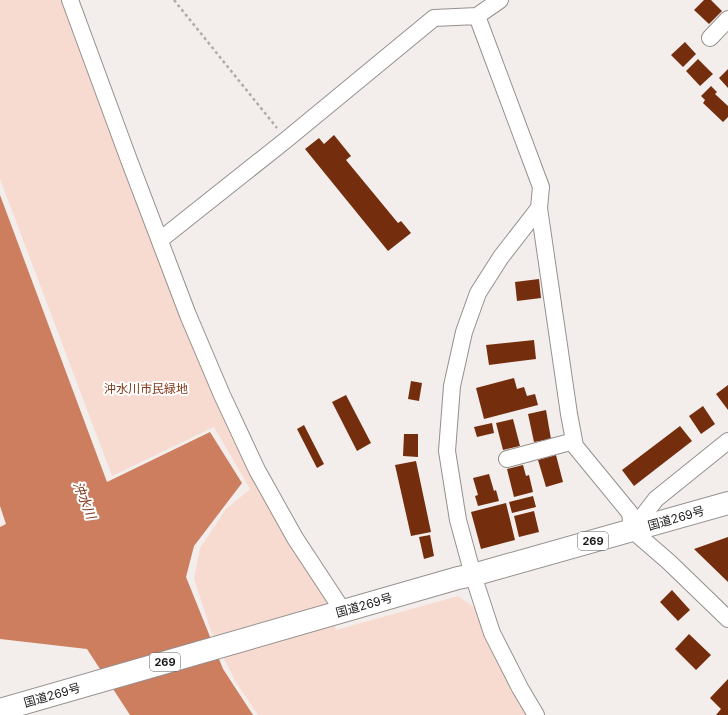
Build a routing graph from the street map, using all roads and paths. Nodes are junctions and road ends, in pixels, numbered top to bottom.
1 (70, 0) edge
2 (174, 0) edge
3 (500, 0) edge
4 (477, 16) junction
5 (728, 19) edge
6 (710, 38) dead end
7 (286, 140) junction
8 (539, 208) junction
9 (160, 240) junction
10 (728, 441) edge
11 (574, 442) junction
12 (507, 460) dead end
13 (728, 503) edge
14 (632, 530) junction
15 (465, 577) junction
16 (344, 611) junction
17 (728, 619) edge
18 (0, 710) edge
19 (536, 715) edge

1 - 9 street
2 - 7 path
3 - 4 street
4 - 7 street
4 - 8 street
5 - 6 street
7 - 9 street
8 - 11 street
8 - 15 street
9 - 16 street
10 - 14 street
11 - 12 street
11 - 14 street
13 - 14 highway, 国道269号 / 269
14 - 15 highway, 国道269号 / 269
14 - 17 street
15 - 16 highway, 国道269号 / 269
15 - 19 street
16 - 18 highway, 国道269号 / 269

